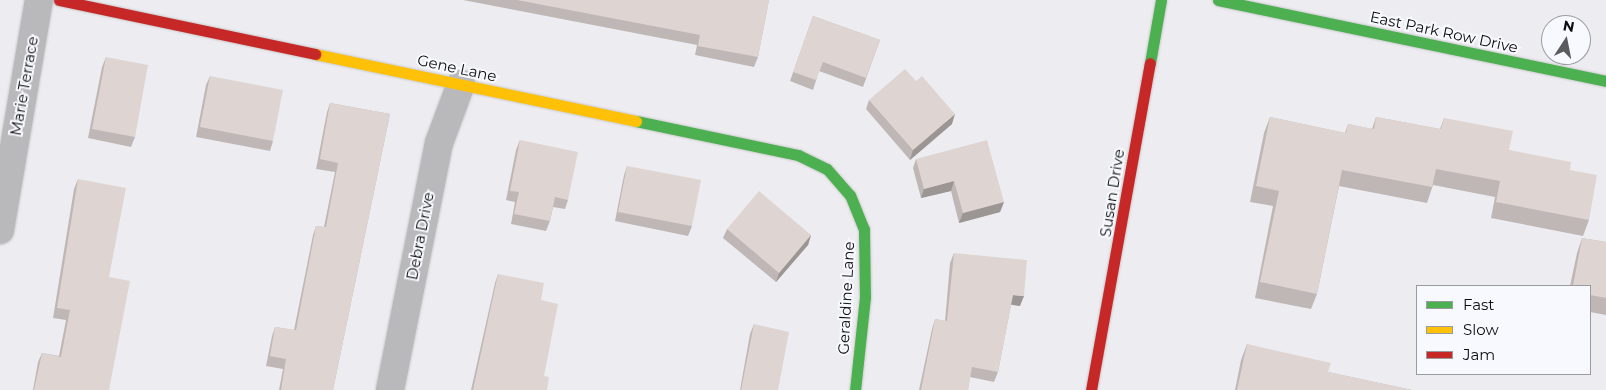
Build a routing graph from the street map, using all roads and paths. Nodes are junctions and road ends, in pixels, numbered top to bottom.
1 (39, 0) edge
2 (59, 0) edge
3 (1161, 0) edge
4 (1218, 0) edge
5 (1606, 81) edge
6 (461, 84) junction
7 (840, 184) joint
8 (0, 230) edge
9 (390, 390) edge
10 (856, 390) edge
11 (1091, 390) edge

1 - 8 street, Marie Terrace
2 - 6 street, Gene Lane
3 - 11 street, Susan Drive
4 - 5 street, East Park Row Drive
6 - 7 street, Gene Lane
6 - 9 street, Debra Drive
7 - 10 street, Geraldine Lane

